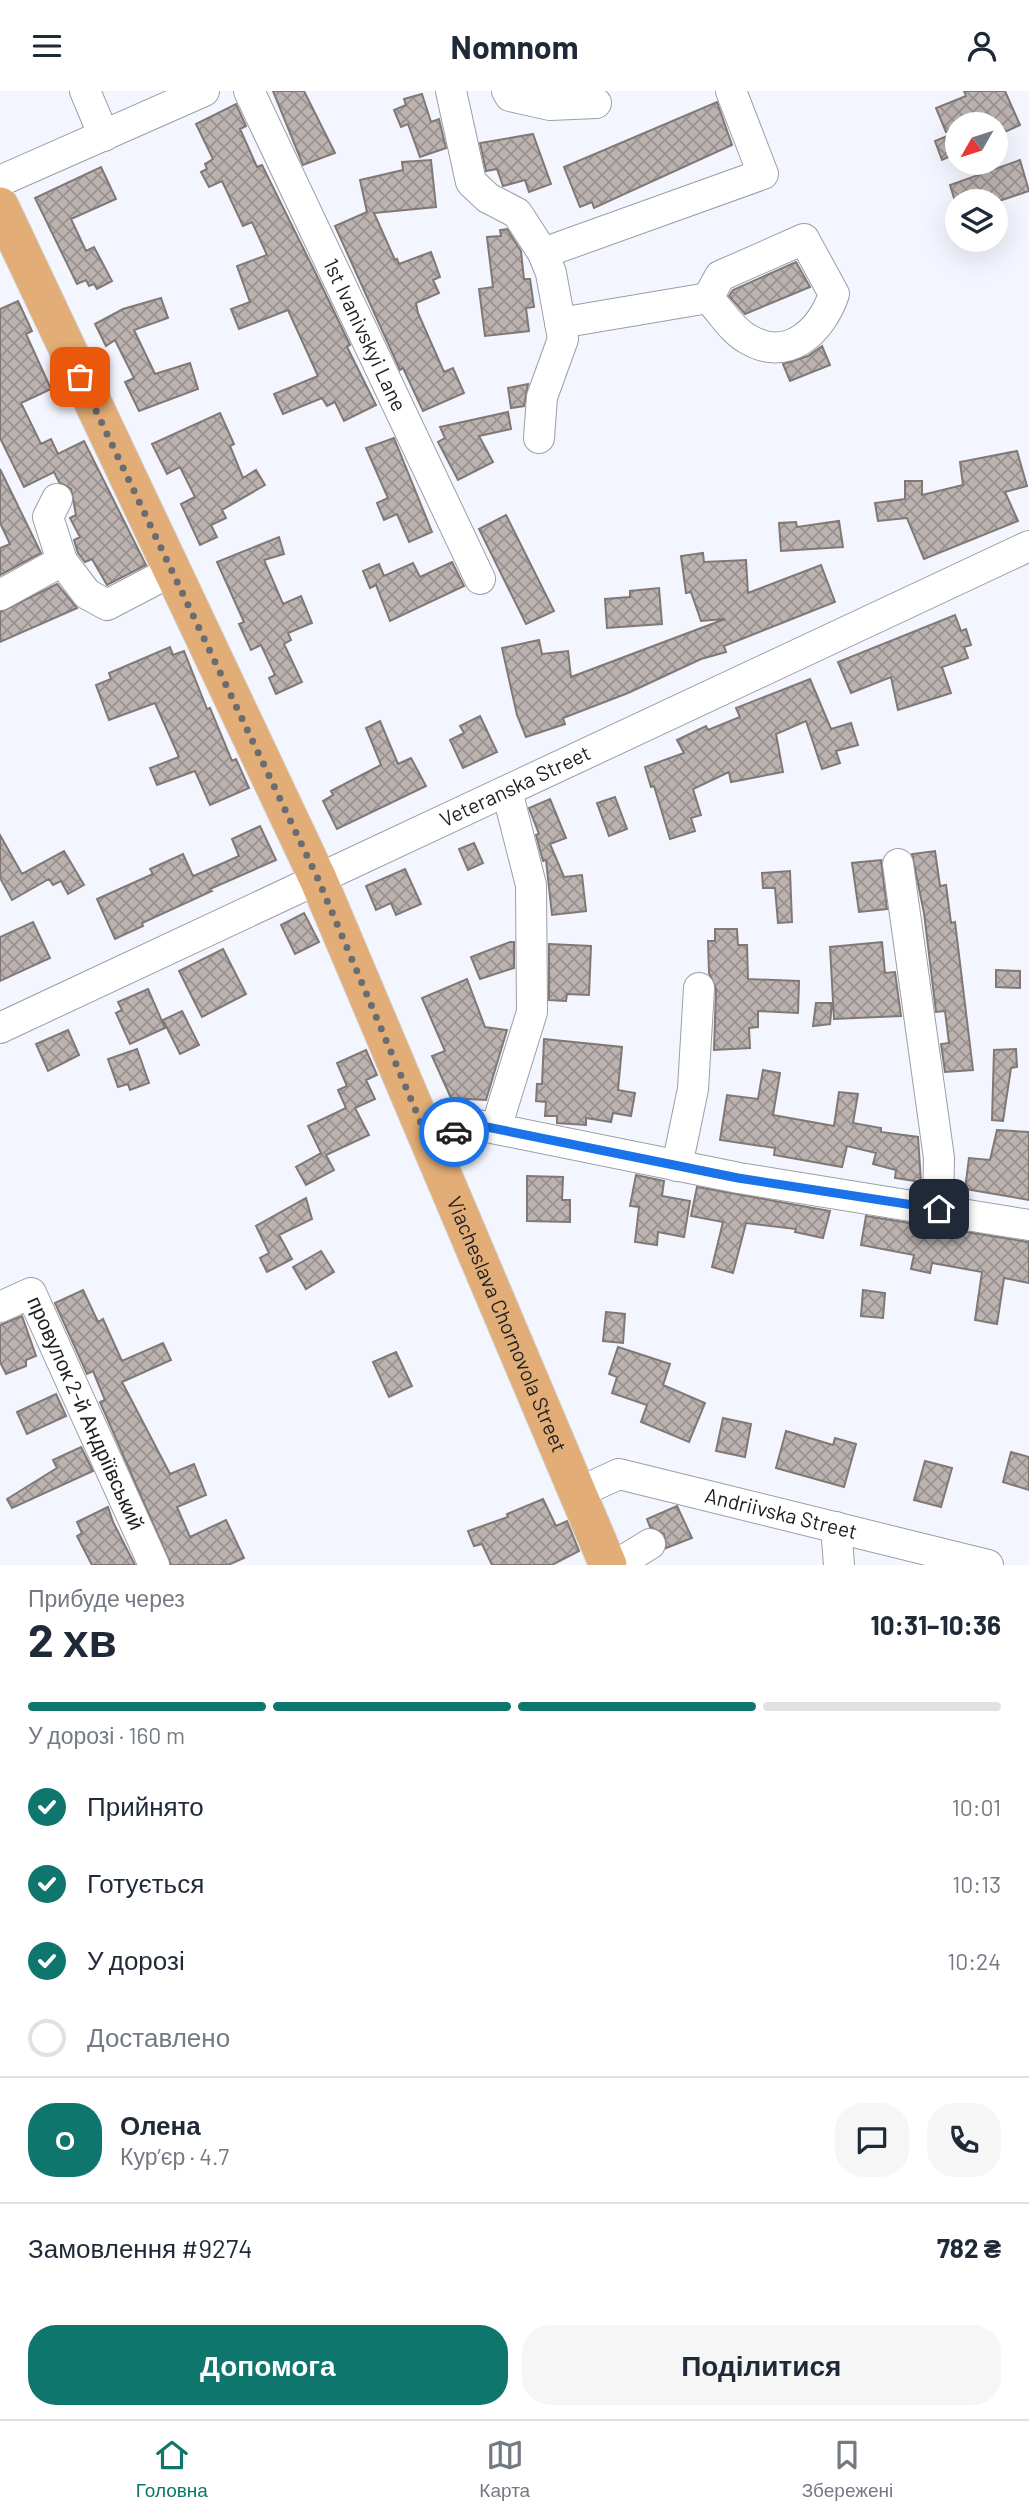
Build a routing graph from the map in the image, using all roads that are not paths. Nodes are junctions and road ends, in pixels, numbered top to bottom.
1 (85, 91) edge
2 (204, 91) edge
3 (249, 91) edge
4 (451, 91) edge
5 (508, 91) edge
6 (731, 91) edge
7 (596, 103) dead end
8 (104, 136) junction
9 (0, 181) edge
10 (0, 207) edge
11 (543, 253) junction
12 (708, 298) dead end
13 (560, 323) junction
14 (539, 438) dead end
15 (57, 499) dead end
16 (1029, 546) edge
17 (62, 561) junction
18 (172, 571) junction
19 (480, 579) dead end
20 (0, 595) edge
21 (507, 791) junction
22 (898, 864) dead end
23 (318, 879) junction
24 (699, 988) dead end
25 (0, 1028) edge
26 (496, 1128) junction
27 (429, 1142) junction
28 (677, 1166) junction
29 (939, 1209) junction
30 (1029, 1225) edge
31 (3, 1299) edge
32 (575, 1494) junction
33 (836, 1527) junction
34 (650, 1544) dead end
35 (154, 1565) edge
36 (608, 1565) edge
37 (616, 1565) edge
38 (839, 1565) edge
39 (988, 1565) edge

1 - 8 street
2 - 8 street
3 - 19 street, 1st Ivanivskyi Lane
4 - 11 street
5 - 7 street
6 - 11 street
8 - 9 street
10 - 18 main road, Viacheslava Chornovola Street
11 - 13 street
12 - 13 street
13 - 14 street
15 - 17 street
16 - 21 street, Veteranska Street
17 - 18 street
17 - 20 street
18 - 23 main road, Viacheslava Chornovola Street
21 - 23 street, Veteranska Street
21 - 26 street
22 - 29 street
23 - 25 street, Veteranska Street
23 - 27 main road, Viacheslava Chornovola Street
24 - 28 street
26 - 27 street
26 - 28 street
27 - 32 main road, Viacheslava Chornovola Street
28 - 29 street
29 - 30 street
31 - 35 street, провулок 2-й Андріївський
32 - 33 street, Andriivska Street
32 - 36 main road, Viacheslava Chornovola Street
33 - 38 street
33 - 39 street, Andriivska Street
34 - 37 street

